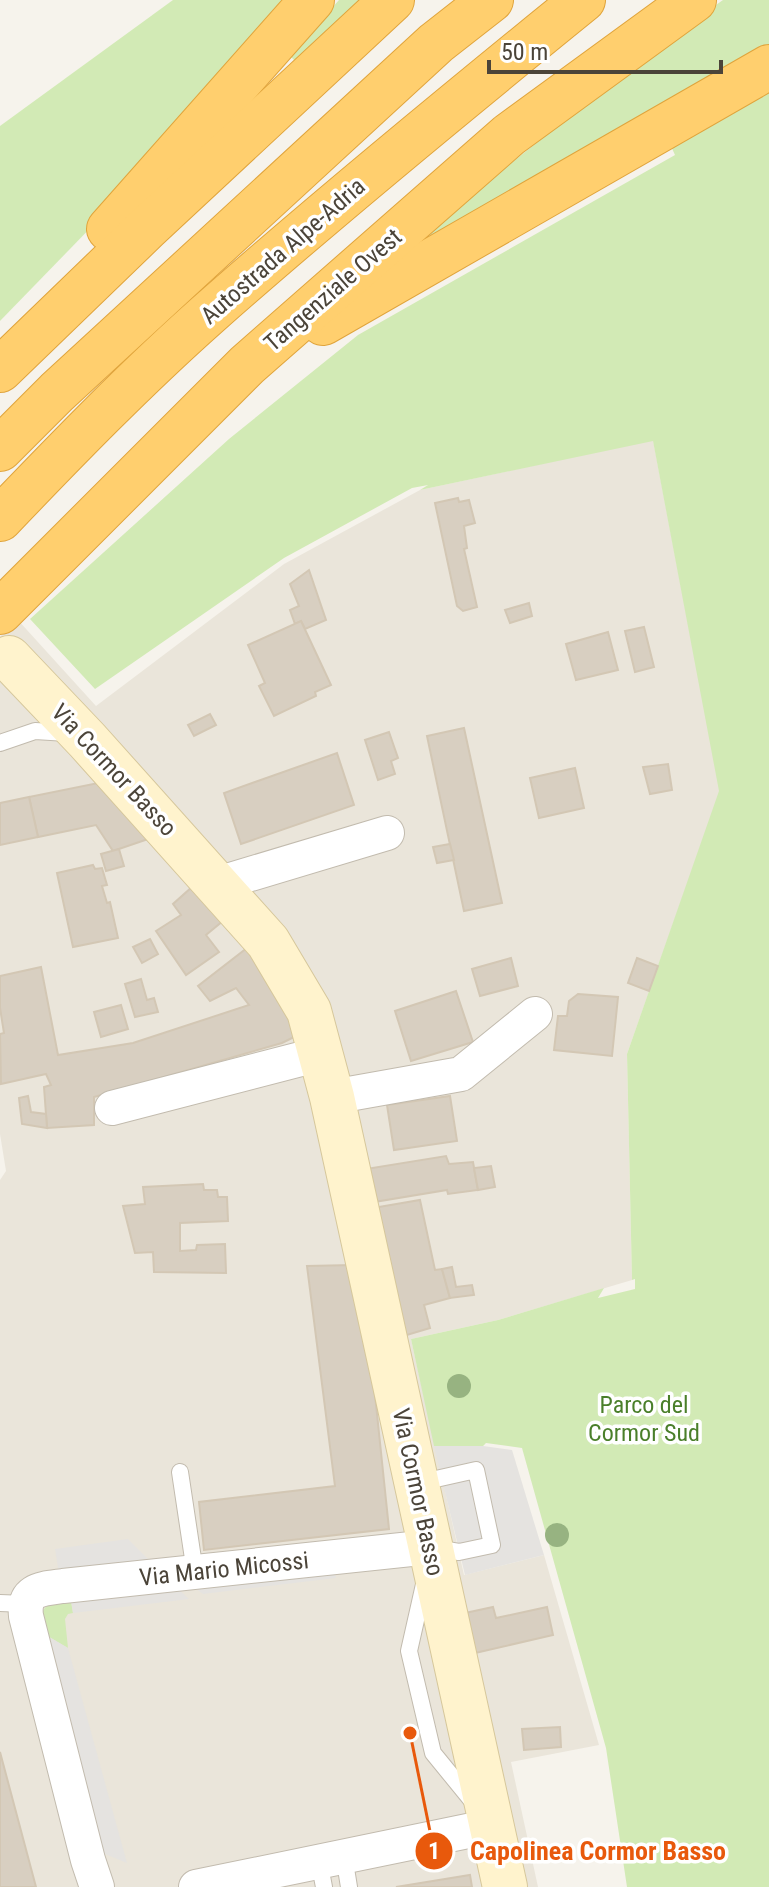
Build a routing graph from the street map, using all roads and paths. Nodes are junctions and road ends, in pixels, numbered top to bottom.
1 (312, 0) edge
2 (392, 0) edge
3 (491, 0) edge
4 (583, 0) edge
5 (694, 0) edge
6 (769, 67) edge
7 (0, 352) edge
8 (247, 365) junction
9 (0, 370) edge
10 (0, 449) edge
11 (0, 519) edge
12 (0, 612) edge
13 (9, 658) dead end
14 (87, 740) junction
15 (0, 743) edge
16 (387, 833) dead end
17 (217, 884) junction
18 (535, 1014) dead end
19 (320, 1054) junction
20 (332, 1097) junction
21 (112, 1108) dead end
22 (180, 1472) dead end
23 (417, 1483) junction
24 (430, 1547) junction
25 (195, 1572) junction
26 (12, 1604) edge
27 (492, 1826) junction
28 (334, 1873) edge
29 (97, 1887) edge
30 (196, 1887) edge
31 (505, 1887) edge

1 - 7 highway
2 - 9 highway
3 - 10 highway, Autostrada Alpe-Adria
4 - 11 highway, Autostrada Alpe-Adria
5 - 8 highway, Tangenziale Ovest
6 - 8 highway
8 - 12 highway, Tangenziale Ovest
13 - 14 street, Via Cormor Basso
14 - 15 lane
14 - 17 street, Via Cormor Basso
16 - 17 street
17 - 19 street, Via Cormor Basso
18 - 20 street
19 - 20 street, Via Cormor Basso
19 - 21 street
20 - 23 street, Via Cormor Basso
22 - 25 lane
23 - 24 street, Via Cormor Basso
23 - 24 lane
24 - 25 street, Via Mario Micossi
24 - 27 street, Via Cormor Basso
25 - 26 street, Via Mario Micossi
26 - 29 street, Via Mario Micossi
27 - 28 street
27 - 31 street, Via Cormor Basso
28 - 30 street

